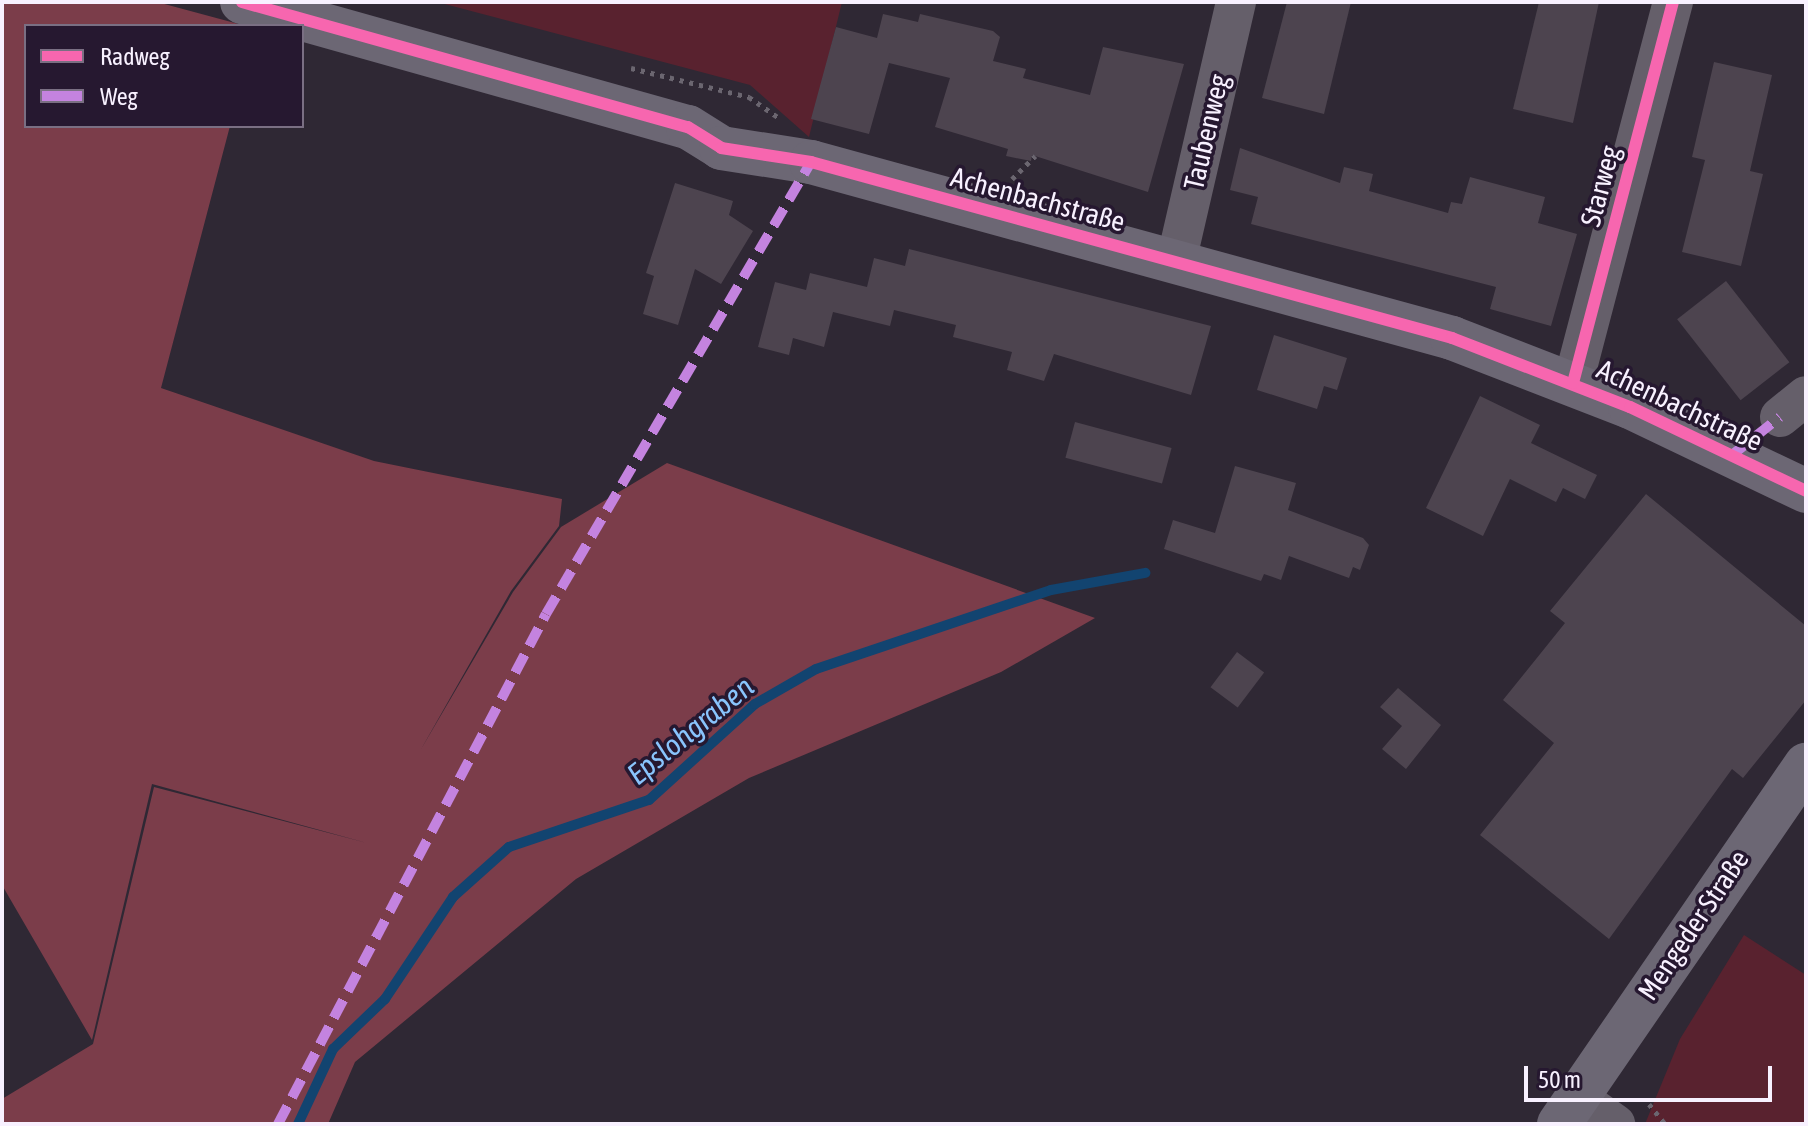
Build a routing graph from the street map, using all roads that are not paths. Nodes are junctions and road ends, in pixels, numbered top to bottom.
1 (242, 2) edge
2 (1236, 2) edge
3 (1673, 2) edge
4 (1176, 262) junction
5 (1573, 383) junction
6 (1806, 491) edge
7 (1806, 765) edge
8 (1574, 1103) edge
9 (1615, 1124) edge

1 - 4 street, Achenbachstraße
2 - 4 street, Taubenweg
3 - 5 street, Starweg
4 - 5 street, Achenbachstraße
5 - 6 street, Achenbachstraße
7 - 8 street, Mengeder Straße
8 - 9 street

